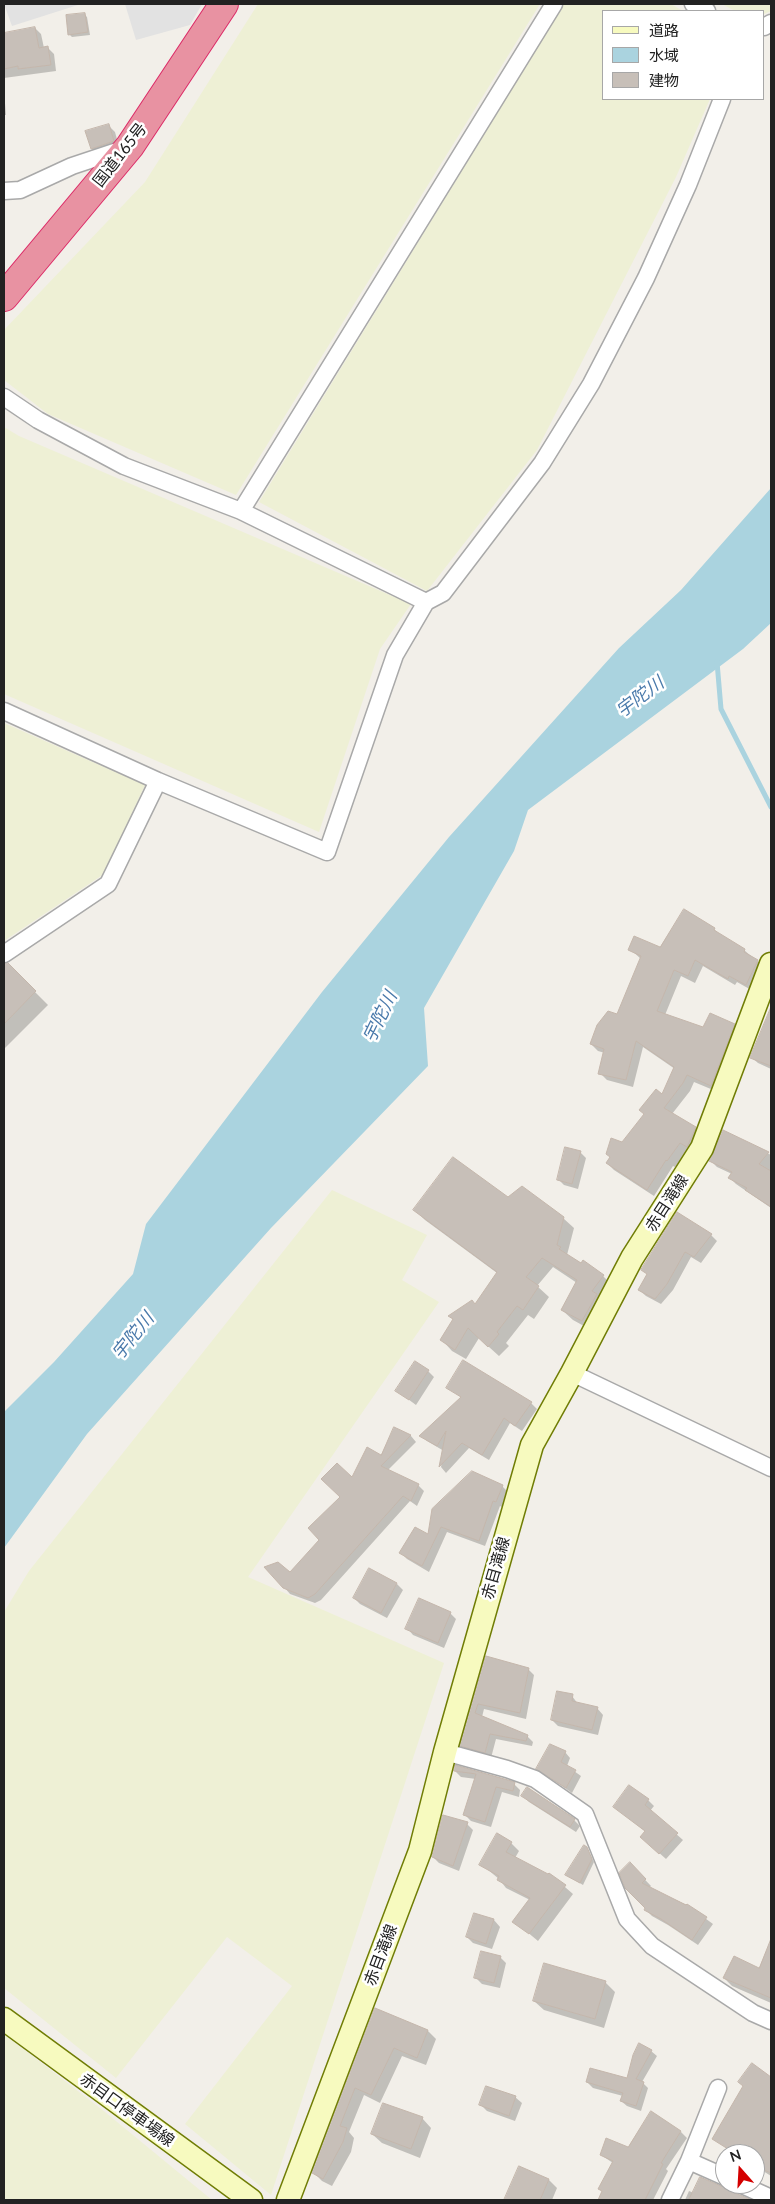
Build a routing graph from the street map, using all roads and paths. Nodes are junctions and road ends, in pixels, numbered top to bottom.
1 (224, 4) edge
2 (554, 4) edge
3 (693, 4) edge
4 (705, 10) edge
5 (722, 100) edge
6 (130, 146) junction
7 (4, 191) edge
8 (4, 296) edge
9 (4, 397) edge
10 (241, 510) junction
11 (426, 602) junction
12 (4, 711) edge
13 (158, 781) junction
14 (4, 954) edge
15 (771, 964) edge
16 (572, 1373) junction
17 (771, 1468) edge
18 (445, 1752) junction
19 (4, 2019) edge
20 (771, 2021) edge
21 (718, 2088) dead end
22 (689, 2161) junction
23 (715, 2173) edge
24 (251, 2200) edge
25 (288, 2200) edge
26 (670, 2200) edge

1 - 6 highway, 国道165号
2 - 10 street
3 - 4 street
5 - 11 street
6 - 7 street
6 - 8 highway, 国道165号
9 - 10 street
10 - 11 street
11 - 13 street
12 - 13 street
13 - 14 street
15 - 16 main road, 赤目滝線
16 - 17 street
16 - 18 main road, 赤目滝線
18 - 20 street
18 - 25 main road, 赤目滝線
19 - 24 main road, 赤目口停車場線
21 - 22 street
22 - 23 street
22 - 26 street

